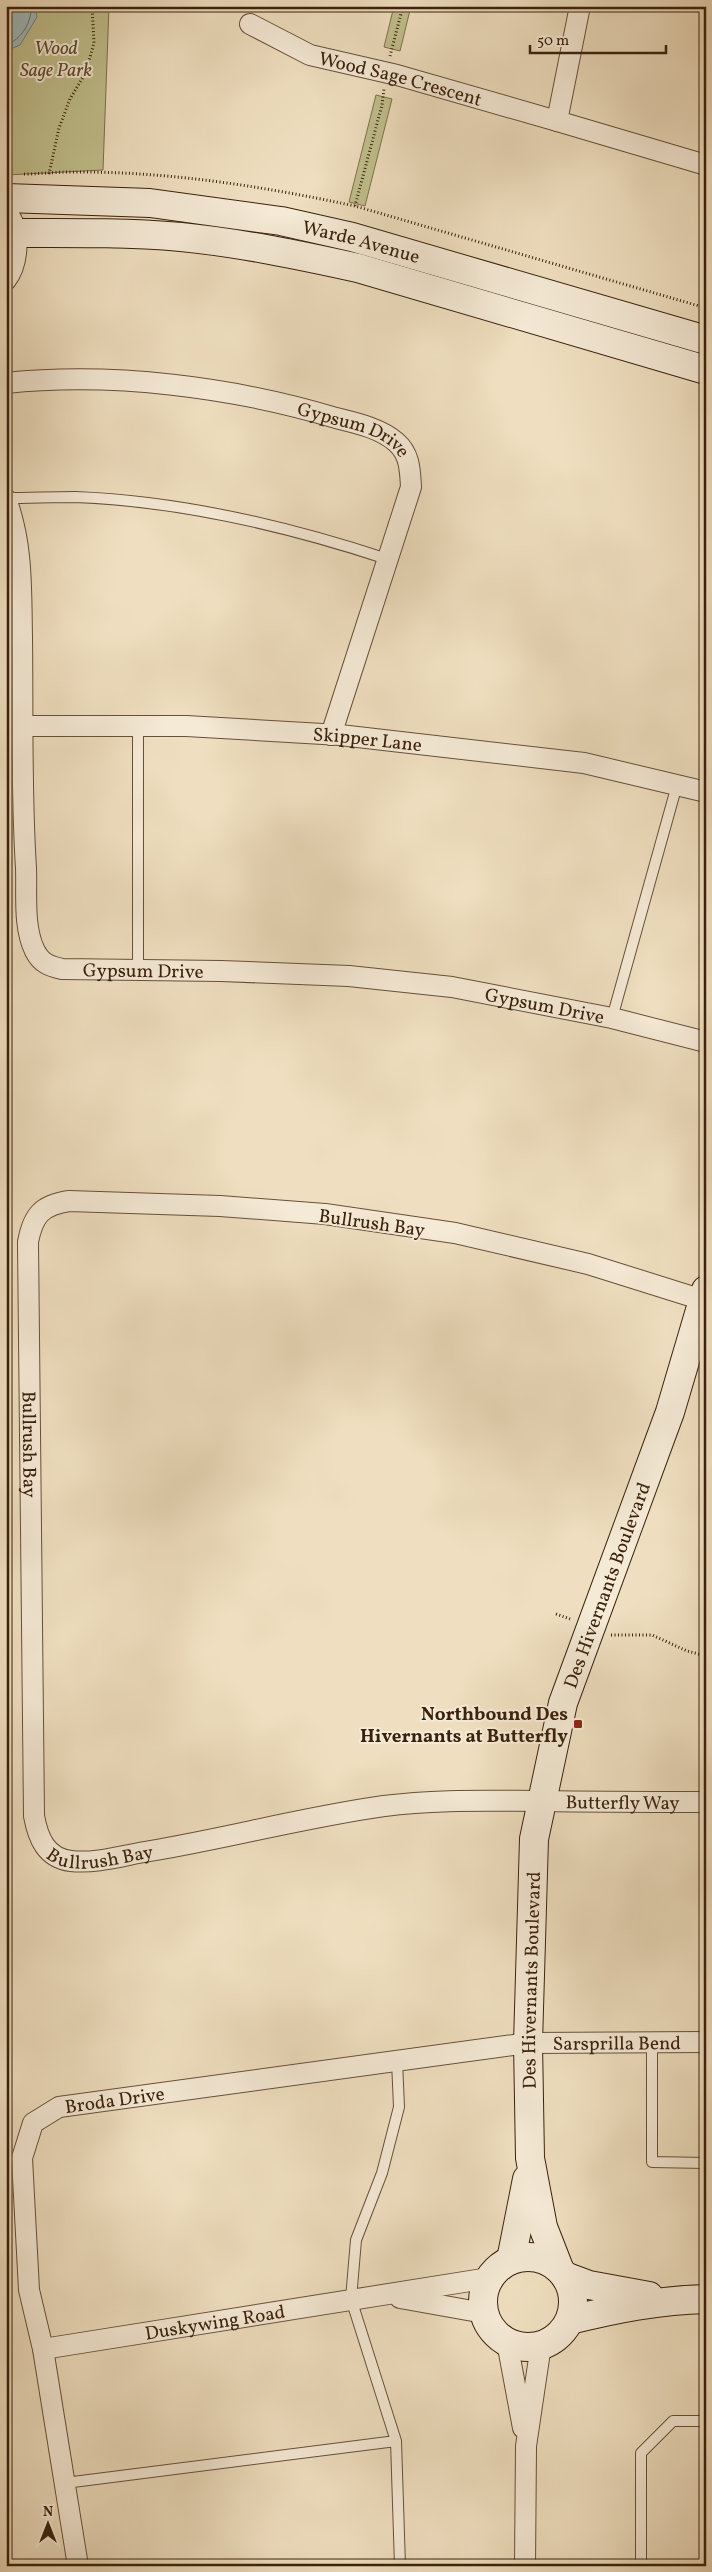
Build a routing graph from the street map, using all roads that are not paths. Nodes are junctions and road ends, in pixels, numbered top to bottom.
1 (580, 6) edge
2 (250, 24) dead end
3 (557, 122) junction
4 (706, 165) edge
5 (10, 186) edge
6 (10, 226) edge
7 (6, 280) edge
8 (706, 340) edge
9 (706, 370) edge
10 (6, 383) edge
11 (6, 499) edge
12 (387, 560) junction
13 (24, 726) junction
14 (138, 726) junction
15 (331, 734) junction
16 (677, 784) junction
17 (706, 792) edge
18 (138, 970) junction
19 (612, 1018) junction
20 (706, 1042) edge
21 (705, 1298) edge
22 (541, 1801) junction
23 (706, 1802) edge
24 (706, 2042) edge
25 (528, 2043) junction
26 (652, 2043) junction
27 (397, 2061) junction
28 (530, 2158) junction
29 (706, 2163) edge
30 (511, 2260) junction
31 (562, 2272) junction
32 (489, 2278) junction
33 (385, 2295) junction
34 (351, 2299) junction
35 (676, 2300) junction
36 (706, 2300) edge
37 (484, 2313) junction
38 (570, 2320) junction
39 (507, 2342) junction
40 (541, 2345) junction
41 (43, 2349) junction
42 (706, 2421) edge
43 (396, 2441) junction
44 (526, 2446) junction
45 (65, 2483) junction
46 (78, 2566) edge
47 (400, 2566) edge
48 (524, 2566) edge
49 (641, 2566) edge

1 - 3 street
2 - 3 street, Wood Sage Crescent
3 - 4 street, Wood Sage Crescent
5 - 8 street, Warde Avenue
6 - 7 street
6 - 9 street, Warde Avenue
10 - 12 street, Gypsum Drive
11 - 12 lane
11 - 13 street, Gypsum Drive
12 - 15 street, Gypsum Drive
13 - 14 street, Skipper Lane
13 - 18 street, Gypsum Drive
14 - 15 street, Skipper Lane
14 - 18 lane
15 - 16 street, Skipper Lane
16 - 17 street, Skipper Lane
16 - 19 lane
18 - 19 street, Gypsum Drive
19 - 20 street, Gypsum Drive
21 - 22 street, Des Hivernants Boulevard
21 - 22 street, Bullrush Bay
22 - 23 street, Butterfly Way
22 - 25 street, Des Hivernants Boulevard
24 - 26 street, Sarsprilla Bend
25 - 26 street, Sarsprilla Bend
25 - 27 street, Broda Drive
25 - 28 street, Des Hivernants Boulevard
26 - 29 lane
27 - 34 lane
27 - 41 street, Broda Drive
28 - 30 street, Des Hivernants Boulevard
28 - 31 street, Des Hivernants Boulevard
30 - 31 street
30 - 32 street
31 - 35 street
31 - 38 street
32 - 33 street, Duskywing Road
32 - 37 street
33 - 34 street, Duskywing Road
33 - 37 street, Duskywing Road
34 - 41 street, Duskywing Road
34 - 43 lane
35 - 36 street
35 - 38 street
37 - 39 street
38 - 40 street
39 - 40 street
39 - 44 street
40 - 44 street
41 - 45 street, Broda Drive
42 - 49 lane
43 - 45 lane
43 - 47 lane
44 - 48 street
45 - 46 street, Broda Drive

